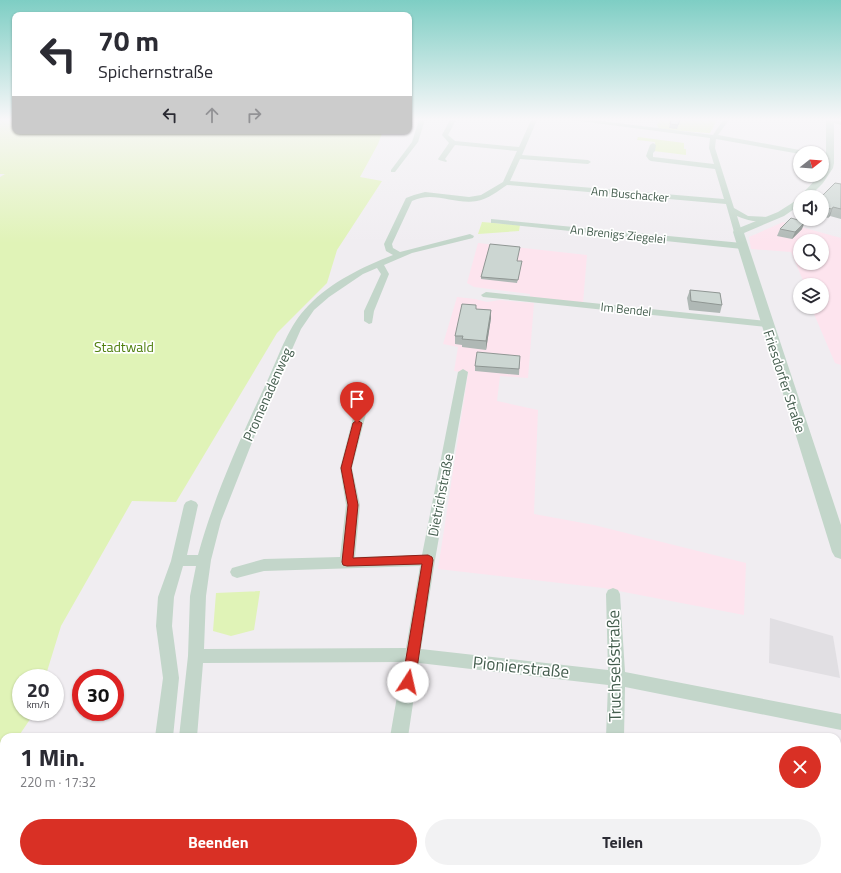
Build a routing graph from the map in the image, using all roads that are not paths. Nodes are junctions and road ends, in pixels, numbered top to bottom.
1 (403, 161) edge
2 (516, 161) edge
3 (573, 161) edge
4 (666, 161) edge
5 (716, 161) edge
6 (588, 162) dead end
7 (841, 162) edge
8 (718, 167) junction
9 (829, 170) edge
10 (393, 171) dead end
11 (820, 182) edge
12 (506, 183) junction
13 (811, 190) edge
14 (730, 205) junction
15 (793, 207) edge
16 (769, 219) junction
17 (494, 221) dead end
18 (738, 232) junction
19 (470, 236) dead end
20 (742, 246) junction
21 (398, 254) junction
22 (378, 263) junction
23 (486, 295) dead end
24 (369, 321) dead end
25 (766, 324) junction
26 (463, 372) dead end
27 (361, 410) dead end
28 (191, 505) dead end
29 (841, 552) edge
30 (204, 560) junction
31 (428, 560) junction
32 (178, 561) junction
33 (347, 562) junction
34 (237, 572) dead end
35 (613, 594) dead end
36 (413, 655) junction
37 (196, 656) junction
38 (617, 678) junction
39 (841, 722) edge
40 (164, 733) edge
41 (188, 733) edge
42 (400, 733) edge
43 (615, 733) edge

1 - 10 street
2 - 12 street
3 - 6 street
4 - 8 street
5 - 8 street, Friesdorfer Straße
7 - 9 street
8 - 14 street, Friesdorfer Straße
11 - 13 street
12 - 14 street, Am Buschacker
12 - 21 street
14 - 16 street
14 - 18 street, Friesdorfer Straße
15 - 16 street
16 - 18 street
17 - 20 street, An Brenigs Ziegelei
18 - 20 street, Friesdorfer Straße
19 - 21 street, Promenadenweg
20 - 25 street, Friesdorfer Straße
21 - 22 street, Promenadenweg
22 - 24 street
22 - 30 street, Promenadenweg
23 - 25 street, Im Bendel
25 - 29 street, Friesdorfer Straße
26 - 31 street, Dietrichstraße
27 - 33 street
28 - 32 street
30 - 32 street
30 - 37 street, Promenadenweg
31 - 33 street
31 - 36 street, Dietrichstraße
32 - 40 street
33 - 34 street
35 - 38 street, Truchseßstraße
36 - 37 street, Pionierstraße
36 - 38 street, Pionierstraße
36 - 42 street, Dietrichstraße
37 - 41 street, Promenadenweg
38 - 39 street, Pionierstraße
38 - 43 street, Truchseßstraße

